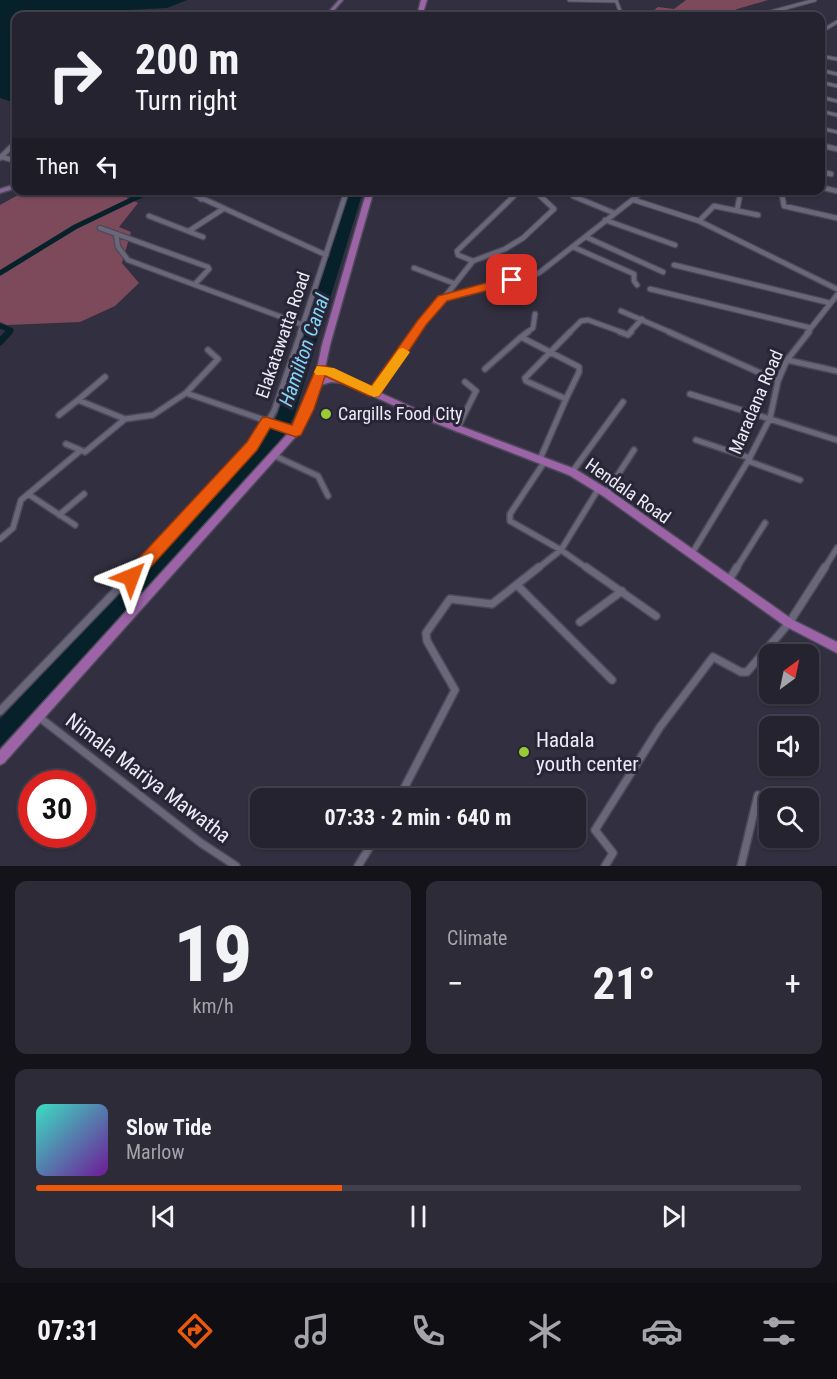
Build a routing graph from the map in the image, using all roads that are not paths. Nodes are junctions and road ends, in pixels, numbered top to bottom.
1 (341, 0) edge
2 (569, 0) edge
3 (815, 0) edge
4 (616, 1) edge
5 (330, 12) edge
6 (772, 12) edge
7 (12, 146) edge
8 (1, 157) edge
9 (825, 173) edge
10 (831, 174) dead end
11 (193, 195) edge
12 (204, 195) edge
13 (345, 195) edge
14 (370, 195) edge
15 (515, 195) edge
16 (540, 195) edge
17 (573, 195) edge
18 (640, 195) edge
19 (740, 195) edge
20 (781, 195) edge
21 (201, 199) junction
22 (634, 200) junction
23 (223, 209) junction
24 (737, 210) junction
25 (614, 213) junction
26 (758, 215) dead end
27 (149, 216) dead end
28 (837, 219) edge
29 (605, 220) junction
30 (699, 221) junction
31 (100, 228) dead end
32 (189, 231) junction
33 (116, 234) junction
34 (203, 237) dead end
35 (586, 237) junction
36 (675, 245) dead end
37 (573, 247) junction
38 (326, 255) junction
39 (473, 261) junction
40 (674, 265) dead end
41 (414, 268) dead end
42 (663, 272) dead end
43 (453, 283) junction
44 (195, 284) junction
45 (637, 285) dead end
46 (650, 289) dead end
47 (837, 289) edge
48 (837, 295) edge
49 (442, 299) junction
50 (830, 303) junction
51 (621, 311) dead end
52 (535, 314) dead end
53 (642, 319) junction
54 (303, 325) junction
55 (811, 328) junction
56 (521, 337) junction
57 (208, 350) dead end
58 (551, 353) junction
59 (787, 360) junction
60 (321, 369) junction
61 (485, 369) dead end
62 (837, 371) edge
63 (105, 377) dead end
64 (348, 381) junction
65 (778, 381) junction
66 (465, 382) dead end
67 (318, 383) junction
68 (374, 392) junction
69 (186, 393) junction
70 (690, 394) dead end
71 (566, 399) junction
72 (78, 400) junction
73 (623, 402) dead end
74 (59, 415) dead end
75 (770, 418) junction
76 (125, 419) junction
77 (269, 423) junction
78 (457, 429) junction
79 (292, 430) junction
80 (696, 440) dead end
81 (837, 440) edge
82 (66, 444) dead end
83 (634, 450) dead end
84 (80, 451) junction
85 (275, 456) junction
86 (749, 459) junction
87 (542, 460) junction
88 (572, 472) junction
89 (800, 480) dead end
90 (602, 490) junction
91 (28, 494) junction
92 (84, 494) dead end
93 (328, 496) dead end
94 (59, 515) junction
95 (765, 524) dead end
96 (75, 525) dead end
97 (0, 539) edge
98 (837, 548) edge
99 (561, 550) junction
100 (692, 555) junction
101 (729, 580) junction
102 (517, 585) junction
103 (622, 591) junction
104 (656, 616) dead end
105 (580, 622) dead end
106 (789, 623) junction
107 (837, 648) edge
108 (612, 680) dead end
109 (0, 711) edge
110 (39, 717) junction
111 (0, 759) edge
112 (404, 788) edge
113 (758, 795) dead end
114 (369, 848) edge
115 (236, 866) edge
116 (358, 866) edge
117 (605, 866) edge
118 (741, 866) edge

1 - 5 street
2 - 4 street
3 - 6 street
7 - 8 street
9 - 10 street
11 - 21 street
12 - 21 street
13 - 38 street, Elakatawatta Road
14 - 60 main road
15 - 39 street
16 - 39 street
17 - 25 street
18 - 22 street
19 - 24 street
20 - 28 street
21 - 23 street
22 - 25 street
22 - 30 street
23 - 32 street
23 - 38 street
24 - 26 street
24 - 30 street
25 - 29 street
27 - 32 street
29 - 35 street
29 - 36 street
30 - 47 street
31 - 33 street
32 - 34 street
33 - 44 street
33 - 44 street
35 - 37 street
35 - 42 street
37 - 45 street
37 - 49 street
38 - 54 street, Elakatawatta Road
39 - 43 street
40 - 50 street
41 - 43 street
43 - 49 street
44 - 54 street
46 - 55 street
48 - 50 street, Maradana Road
49 - 68 street
50 - 55 street, Maradana Road
51 - 53 street
52 - 56 street
53 - 58 street
53 - 65 street
54 - 77 street, Elakatawatta Road
55 - 59 street, Maradana Road
56 - 58 street
56 - 61 street
57 - 69 street
58 - 71 street
58 - 71 street
59 - 62 street
59 - 65 street, Maradana Road
60 - 64 main road, Hendala Road
60 - 67 main road
63 - 72 street
64 - 67 main road, Hendala Road
64 - 68 main road, Hendala Road
65 - 75 street, Maradana Road
66 - 78 street
67 - 79 main road
68 - 78 main road, Hendala Road
69 - 76 street
69 - 77 street
70 - 75 street
71 - 87 street
72 - 74 street
72 - 76 street
73 - 88 street
75 - 81 street
75 - 86 street, Maradana Road
76 - 84 street
77 - 79 street
77 - 109 street, Elakatawatta Road
78 - 87 main road, Hendala Road
79 - 85 main road
80 - 86 street
82 - 84 street
83 - 90 street
84 - 91 street
85 - 93 street
85 - 110 main road
86 - 89 street
86 - 100 street, Maradana Road
87 - 88 main road, Hendala Road
87 - 99 street
88 - 90 main road, Hendala Road
90 - 99 street
90 - 100 main road, Hendala Road
91 - 94 street
91 - 97 street
92 - 94 street
94 - 96 street
95 - 101 street
98 - 106 street
99 - 102 street
99 - 103 street
100 - 101 main road, Hendala Road
101 - 106 main road, Hendala Road
102 - 108 street
102 - 112 street
103 - 104 street
103 - 105 street
106 - 107 main road, Hendala Road
106 - 117 street
110 - 111 main road
110 - 115 street, Nimala Mariya Mawatha
113 - 118 street
114 - 116 street

